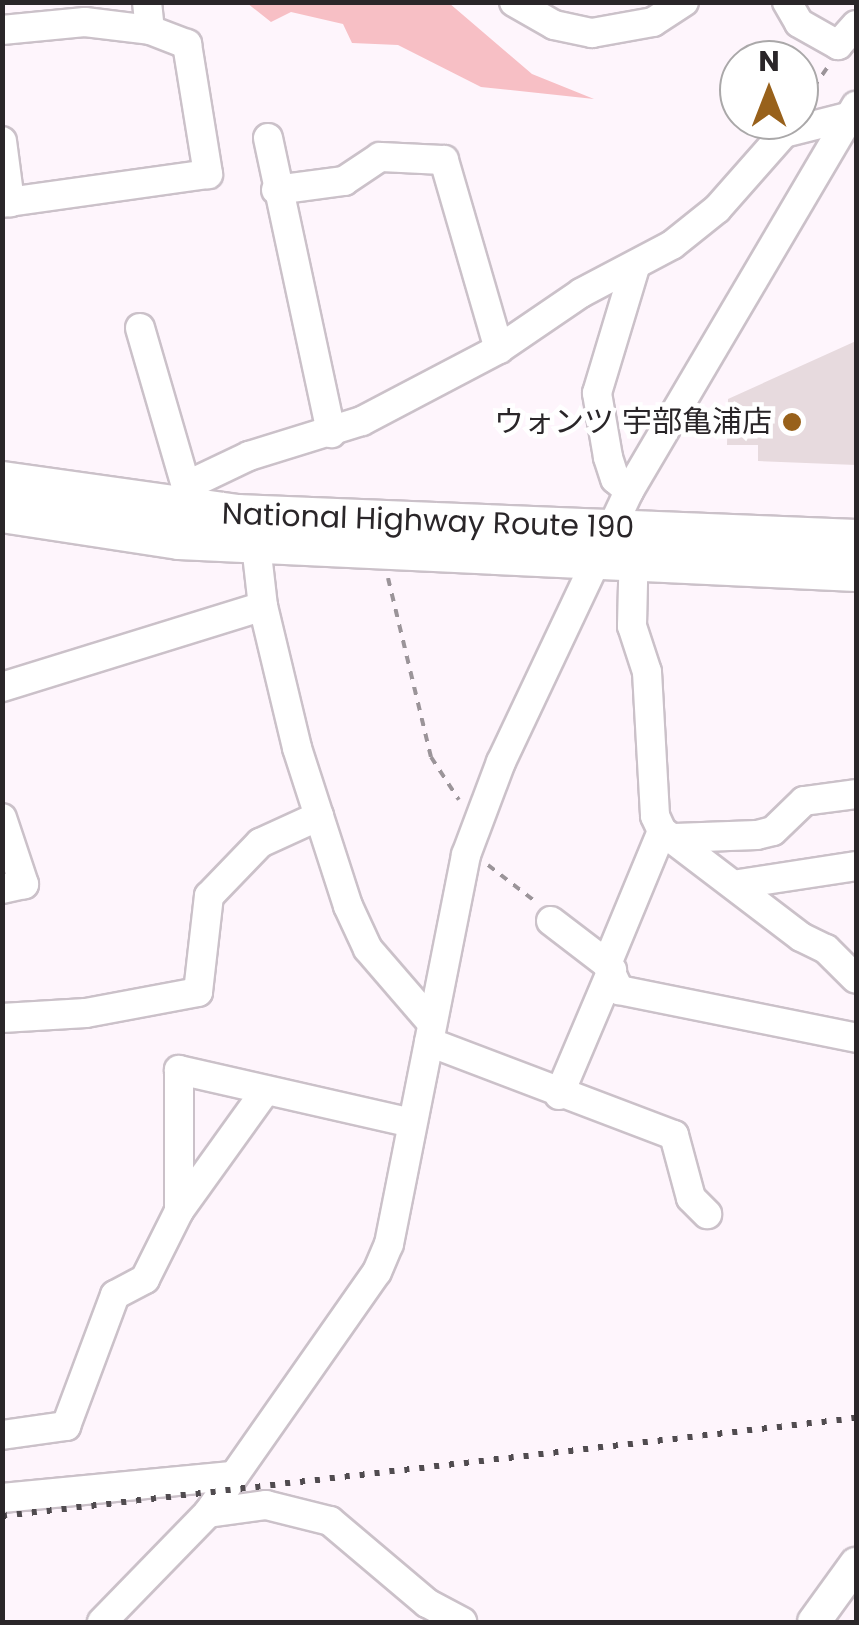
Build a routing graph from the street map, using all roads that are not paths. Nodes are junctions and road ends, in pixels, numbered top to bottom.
1 (514, 2) edge
2 (684, 2) edge
3 (787, 2) edge
4 (149, 16) edge
5 (2, 30) edge
6 (847, 35) edge
7 (854, 111) edge
8 (268, 138) dead end
9 (2, 141) edge
10 (276, 190) junction
11 (6, 202) edge
12 (635, 266) junction
13 (140, 328) dead end
14 (499, 349) junction
15 (331, 433) junction
16 (2, 481) edge
17 (628, 491) junction
18 (185, 498) junction
19 (7, 522) edge
20 (856, 539) edge
21 (256, 545) junction
22 (618, 546) junction
23 (856, 572) edge
24 (263, 606) junction
25 (2, 687) edge
26 (856, 794) edge
27 (318, 816) junction
28 (2, 818) edge
29 (669, 835) junction
30 (856, 866) edge
31 (739, 884) junction
32 (2, 888) edge
33 (551, 921) road end
34 (609, 967) junction
35 (856, 979) edge
36 (2, 1018) edge
37 (430, 1032) junction
38 (856, 1038) edge
39 (263, 1094) junction
40 (560, 1095) junction
41 (412, 1123) junction
42 (179, 1210) junction
43 (707, 1214) dead end
44 (2, 1435) edge
45 (228, 1476) junction
46 (2, 1498) edge
47 (208, 1514) junction
48 (856, 1567) edge
49 (102, 1622) edge
50 (462, 1622) edge
51 (814, 1622) edge

1 - 2 street
3 - 6 street
4 - 5 street
4 - 11 street
7 - 12 street
7 - 17 street
8 - 10 street
9 - 11 street
10 - 14 street
10 - 15 street
12 - 14 street
12 - 17 street
13 - 18 street
14 - 15 street
15 - 18 street
16 - 18 highway, National Highway Route 190
17 - 22 street
18 - 22 highway, National Highway Route 190
19 - 21 highway, National Highway Route 190
20 - 22 highway, National Highway Route 190
21 - 22 highway, National Highway Route 190
21 - 24 street
22 - 23 highway, National Highway Route 190
22 - 29 street
22 - 37 street
24 - 25 street
24 - 27 street
26 - 29 street
27 - 36 street
27 - 37 street
28 - 32 street
29 - 31 street
29 - 34 street
30 - 31 street
31 - 35 street
33 - 34 street
34 - 38 street
34 - 40 street
37 - 40 street
37 - 41 street
39 - 41 street
39 - 42 street
39 - 42 street
40 - 43 street
41 - 45 street
42 - 44 street
45 - 46 street
45 - 47 street
47 - 49 street
47 - 50 street
48 - 51 main road

